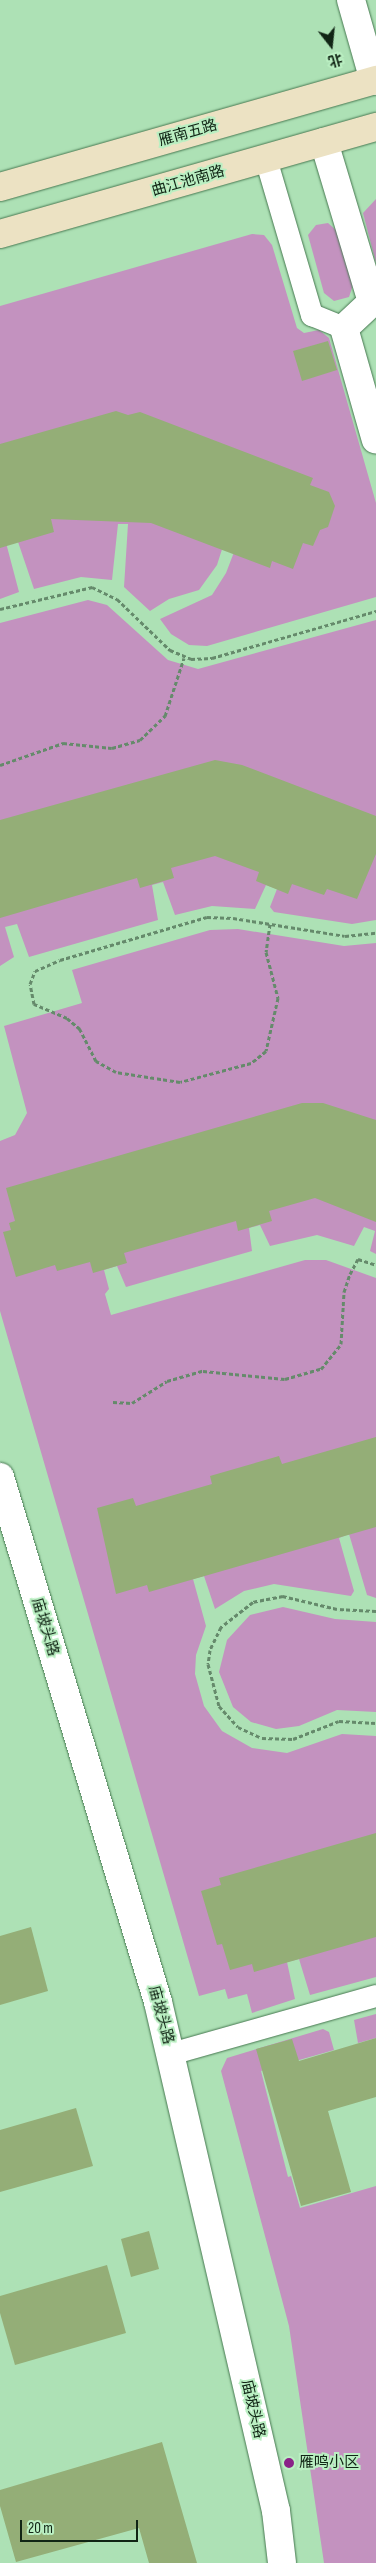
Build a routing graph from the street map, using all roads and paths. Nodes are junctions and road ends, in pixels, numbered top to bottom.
1 (351, 0) edge
2 (375, 80) edge
3 (376, 127) edge
4 (324, 142) junction
5 (266, 159) junction
6 (0, 187) edge
7 (0, 234) edge
8 (344, 328) junction
9 (376, 440) edge
10 (0, 609) edge
11 (376, 611) edge
12 (184, 658) junction
13 (0, 765) edge
14 (270, 924) junction
15 (376, 933) edge
16 (376, 1265) edge
17 (113, 1402) dead end
18 (0, 1477) edge
19 (376, 1611) edge
20 (376, 1723) edge
21 (376, 1996) edge
22 (171, 2054) junction
23 (282, 2563) edge

1 - 2 street
2 - 6 main road, 雁南五路
3 - 4 main road, 曲江池南路
4 - 5 main road, 曲江池南路
4 - 8 street
5 - 7 main road, 曲江池南路
5 - 8 lane
8 - 9 street
10 - 12 path
11 - 12 path
12 - 13 path
14 - 14 path
14 - 15 path
16 - 17 path
18 - 22 street, 庙坡头路
19 - 20 path
21 - 22 lane
22 - 23 street, 庙坡头路

